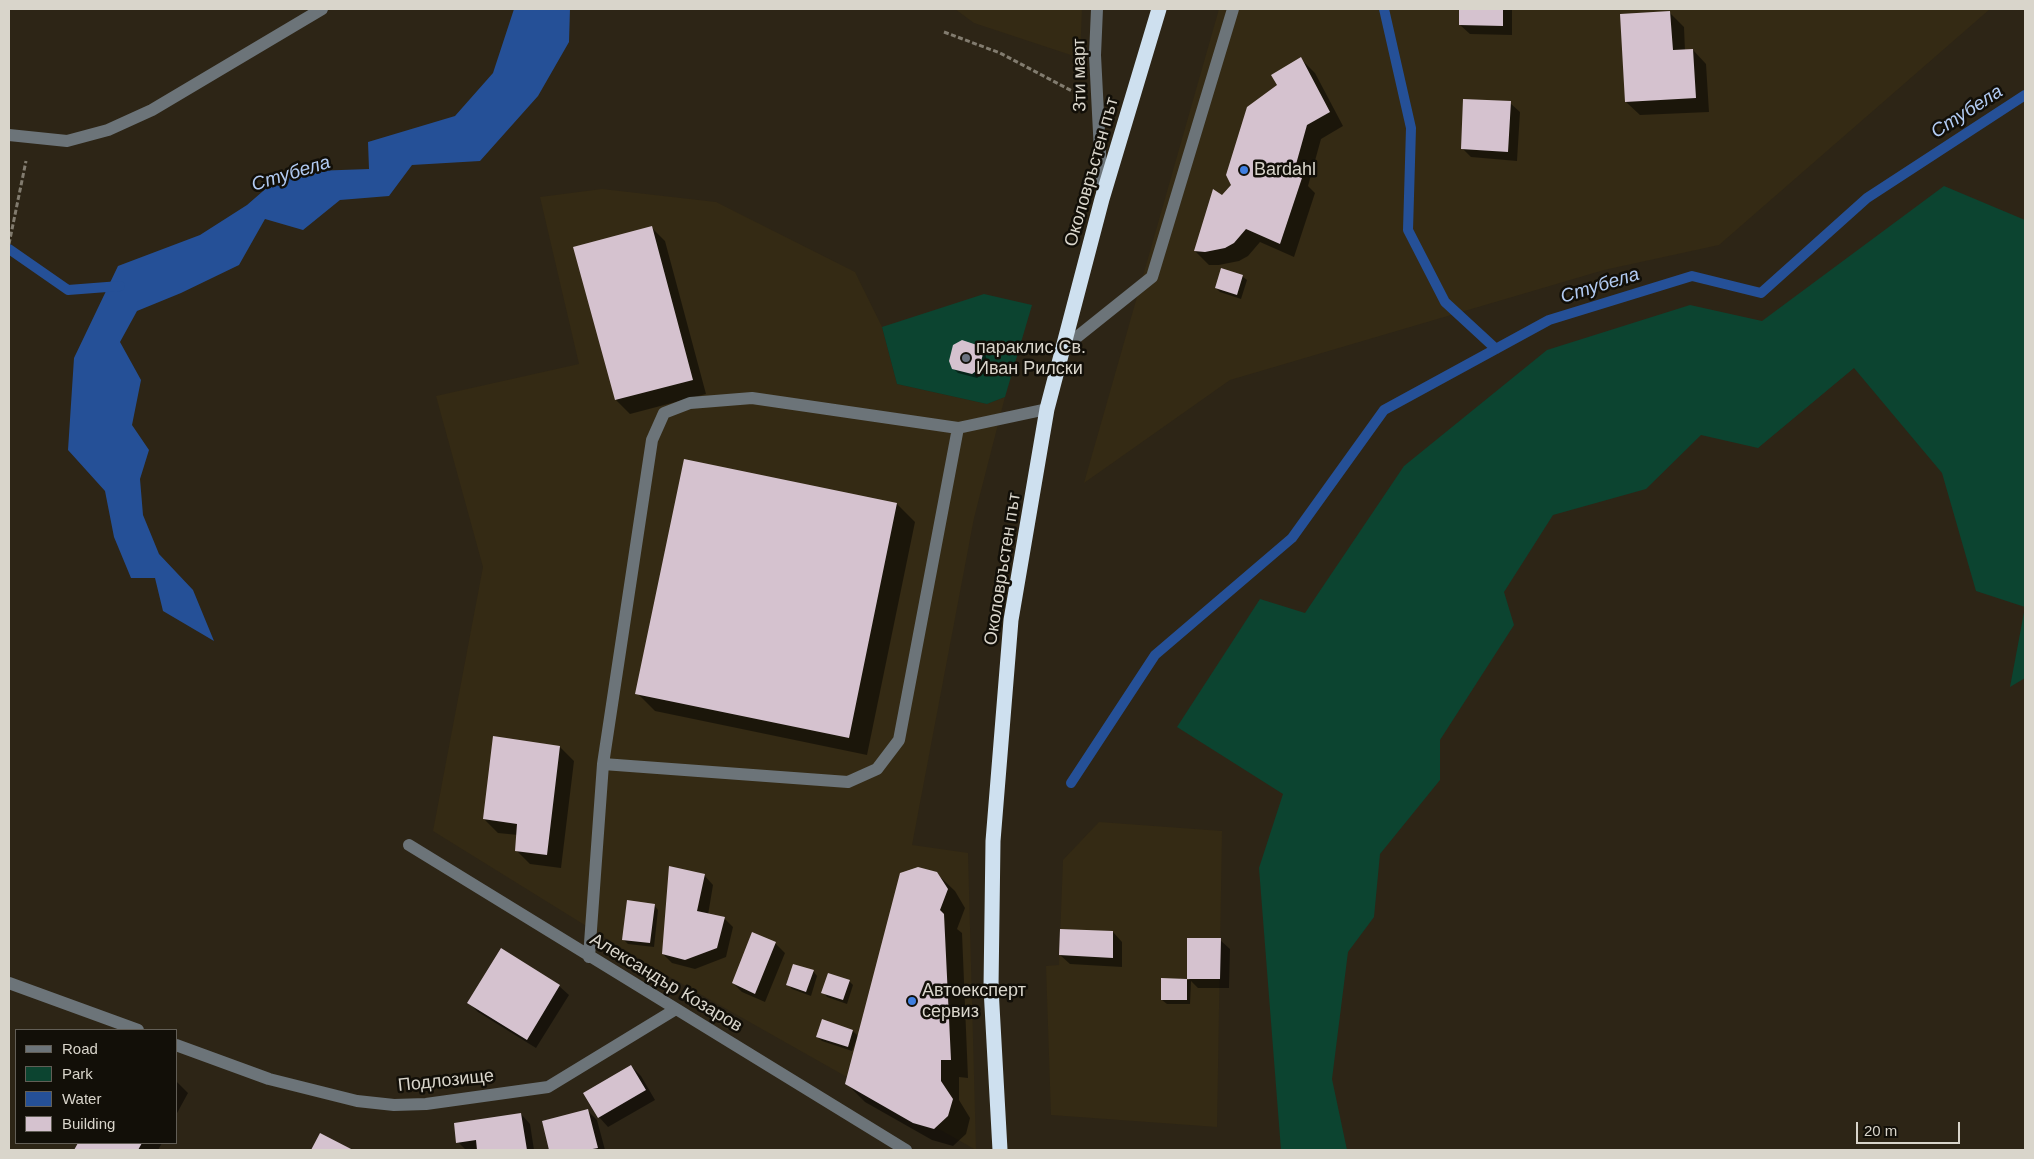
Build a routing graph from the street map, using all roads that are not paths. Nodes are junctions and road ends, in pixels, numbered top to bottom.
1 (322, 9) edge
2 (1097, 9) edge
3 (1159, 9) edge
4 (1233, 9) edge
5 (9, 135) edge
6 (1102, 199) junction
7 (1062, 349) junction
8 (1047, 409) junction
9 (958, 428) junction
10 (603, 764) junction
11 (409, 845) dead end
12 (589, 956) junction
13 (9, 983) edge
14 (676, 1010) junction
15 (135, 1029) edge
16 (178, 1046) edge
17 (906, 1150) edge
18 (1000, 1150) edge

1 - 5 street
2 - 6 street, 3ти март
3 - 6 highway, Околовръстен път
4 - 7 street
6 - 7 highway, Околовръстен път
7 - 8 highway, Околовръстен път
8 - 9 street
8 - 18 highway, Околовръстен път
9 - 10 street
9 - 10 street
10 - 12 street
11 - 12 street, Александър Козаров
12 - 14 street, Александър Козаров
13 - 15 street
14 - 16 street, Подлозище
14 - 17 street, Александър Козаров

